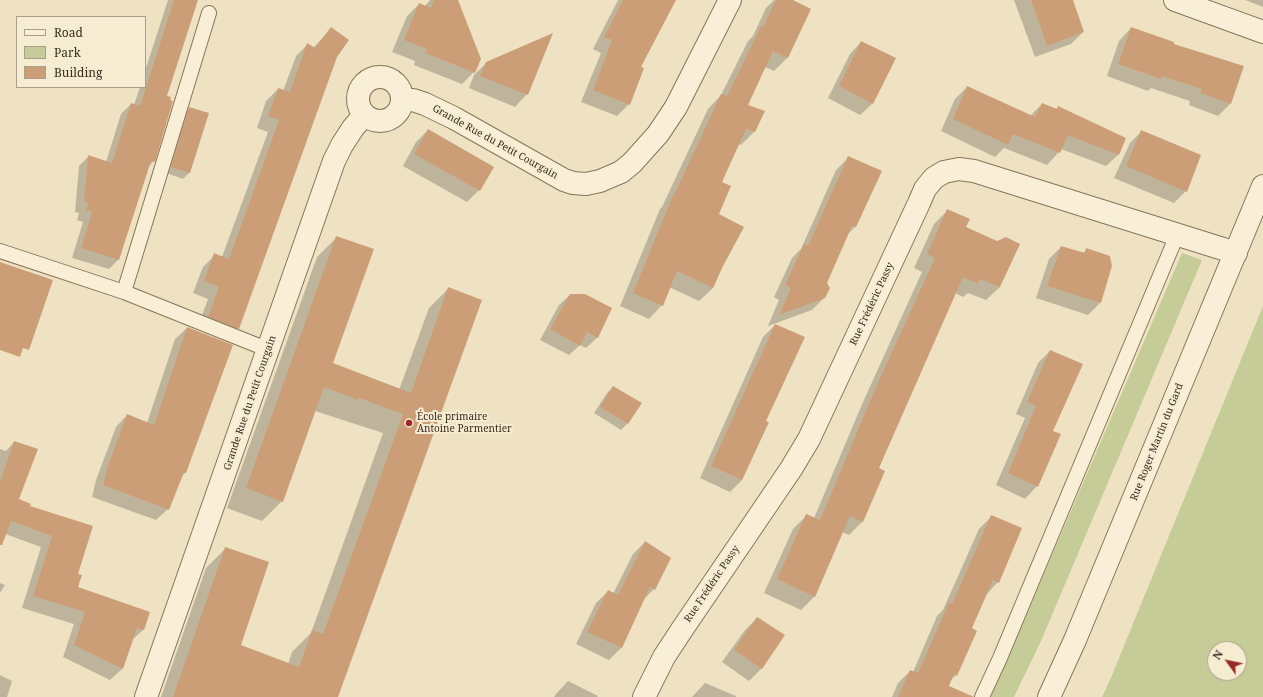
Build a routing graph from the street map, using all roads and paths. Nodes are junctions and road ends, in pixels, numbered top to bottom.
1 (730, 0) edge
2 (1175, 0) edge
3 (209, 13) dead end
4 (1263, 32) edge
5 (402, 100) junction
6 (364, 115) junction
7 (1263, 186) edge
8 (1178, 234) junction
9 (0, 251) edge
10 (1236, 253) junction
11 (124, 292) junction
12 (269, 350) junction
13 (146, 697) edge
14 (644, 697) edge
15 (982, 697) edge
16 (1050, 697) edge

1 - 5 street, Grande Rue du Petit Courgain
2 - 4 street
3 - 11 lane
5 - 6 street
5 - 6 street
6 - 12 street, Grande Rue du Petit Courgain
7 - 10 street, Rue Roger Martin du Gard
8 - 10 street, Rue Frédéric Passy
8 - 14 street, Rue Frédéric Passy
8 - 15 lane
9 - 11 lane
10 - 16 street, Rue Roger Martin du Gard
11 - 12 lane
12 - 13 street, Grande Rue du Petit Courgain

